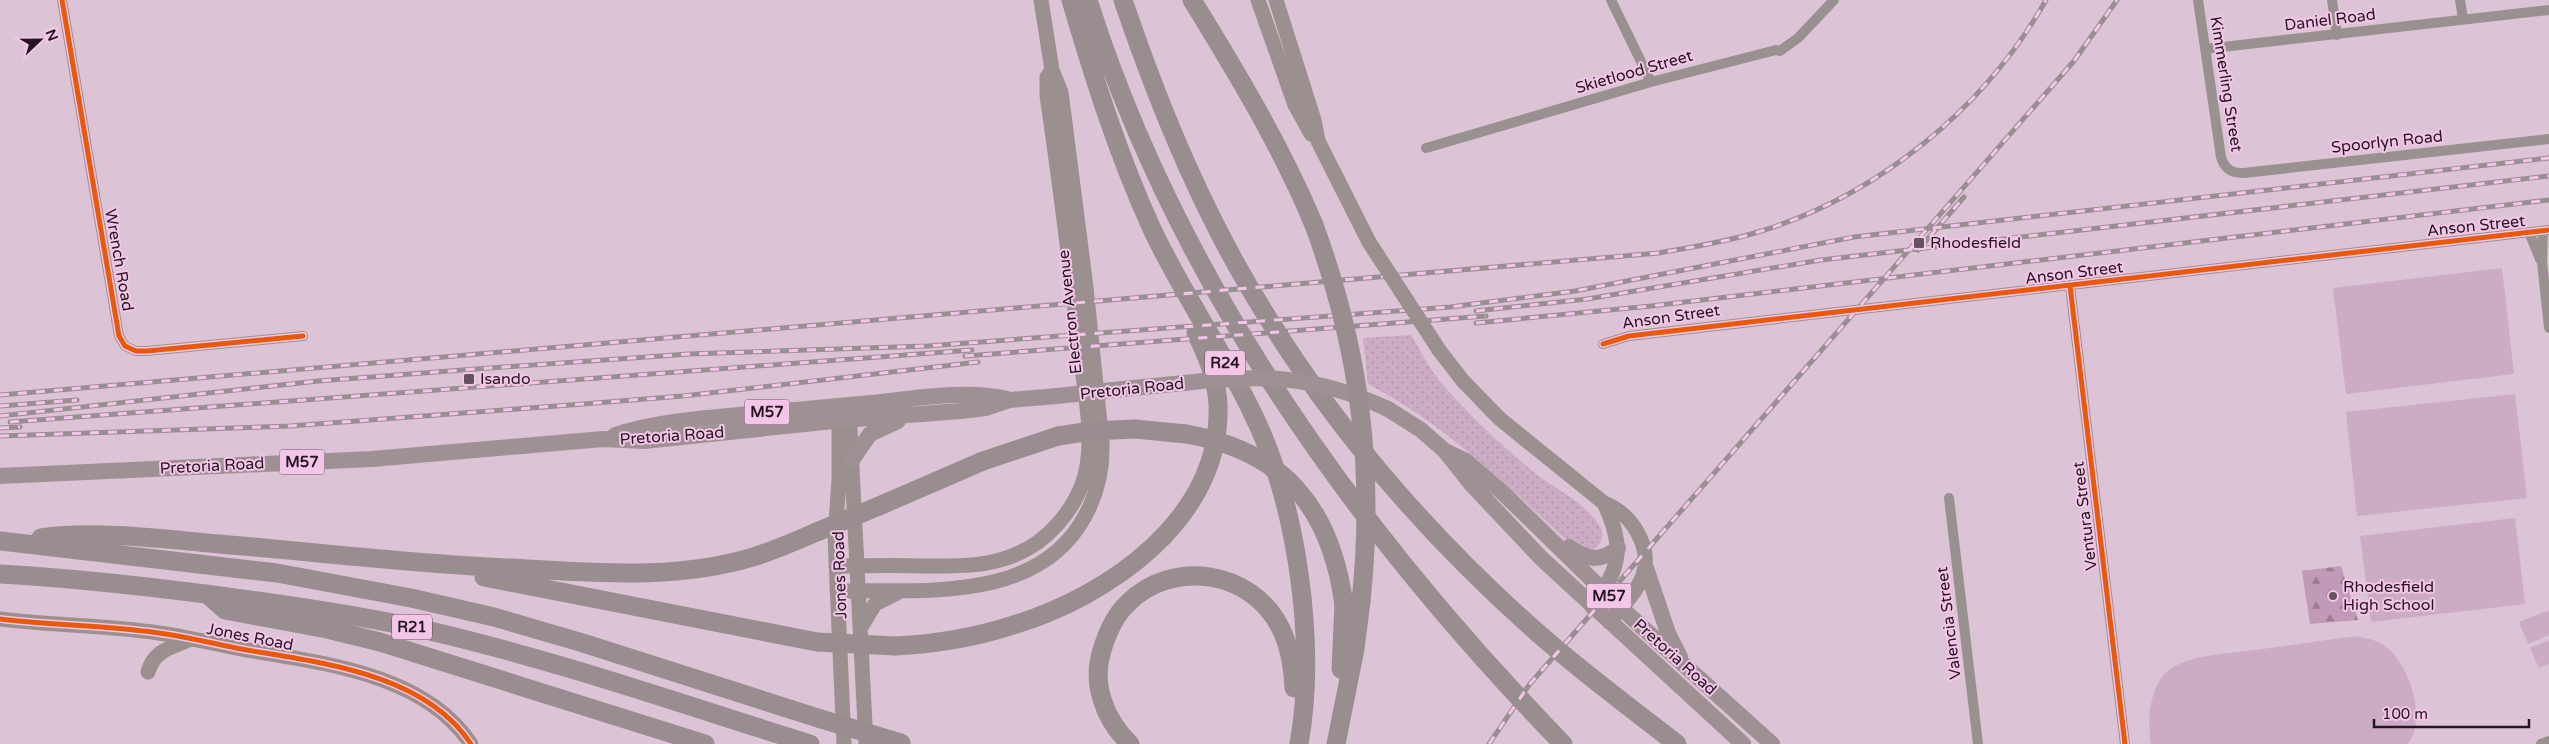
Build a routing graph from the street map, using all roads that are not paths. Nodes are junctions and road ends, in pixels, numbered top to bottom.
1 (62, 0) edge
2 (1041, 0) edge
3 (1071, 0) edge
4 (1088, 0) edge
5 (1124, 0) edge
6 (1192, 0) edge
7 (1258, 0) edge
8 (1276, 0) edge
9 (1611, 0) edge
10 (1834, 0) edge
11 (2198, 0) edge
12 (2332, 0) edge
13 (2460, 0) edge
14 (2549, 10) edge
15 (2463, 19) junction
16 (2337, 35) junction
17 (2205, 49) junction
18 (1052, 70) junction
19 (1651, 82) junction
20 (2549, 140) edge
21 (1318, 141) junction
22 (1426, 148) dead end
23 (2228, 170) joint
24 (1128, 175) junction
25 (2546, 230) edge
26 (2529, 232) junction
27 (2542, 262) junction
28 (2070, 286) junction
29 (2549, 328) edge
30 (303, 336) dead end
31 (1603, 344) dead end
32 (1010, 400) junction
33 (844, 412) junction
34 (912, 416) junction
35 (1445, 451) junction
36 (852, 460) junction
37 (0, 476) edge
38 (1949, 498) dead end
39 (1604, 503) junction
40 (1540, 528) junction
41 (857, 530) junction
42 (0, 541) edge
43 (19, 541) junction
44 (1618, 548) junction
45 (442, 566) junction
46 (836, 566) junction
47 (858, 566) junction
48 (890, 566) junction
49 (1646, 568) junction
50 (0, 574) edge
51 (859, 590) junction
52 (908, 590) junction
53 (1604, 590) junction
54 (836, 591) junction
55 (207, 594) junction
56 (1352, 603) junction
57 (1592, 607) junction
58 (1622, 608) junction
59 (0, 619) edge
60 (1610, 622) junction
61 (860, 628) junction
62 (192, 639) junction
63 (1684, 666) junction
64 (148, 672) dead end
65 (431, 706) junction
66 (2549, 741) edge
67 (904, 743) edge
68 (460, 744) edge
69 (471, 744) edge
70 (705, 744) edge
71 (810, 744) edge
72 (844, 744) edge
73 (866, 744) edge
74 (1130, 744) edge
75 (1299, 744) edge
76 (1336, 744) edge
77 (1563, 744) edge
78 (1677, 744) edge
79 (1743, 744) edge
80 (1772, 744) edge
81 (1978, 744) edge
82 (2125, 744) edge
83 (2541, 744) edge

1 - 30 street, Wrench Road
2 - 18 main road, Electron Avenue
3 - 24 highway, R24
4 - 77 highway
5 - 78 highway
6 - 56 highway, bridge
7 - 21 main road
8 - 21 main road
9 - 19 street
10 - 19 street, Skietlood Street
11 - 17 street, Kimmerling Street
12 - 16 street
13 - 15 street
14 - 15 street, Daniel Road
15 - 16 street, Daniel Road
16 - 17 street, Daniel Road
17 - 23 street, Kimmerling Street
18 - 48 main road, Electron Avenue
18 - 52 main road, Electron Avenue
19 - 22 street, Skietlood Street
20 - 23 street, Spoorlyn Road
21 - 39 main road, bridge
24 - 45 highway, bridge
24 - 75 highway, R24
25 - 26 street, Anson Street
25 - 27 street
26 - 27 street
26 - 28 street, Anson Street
27 - 29 street
28 - 31 street, Anson Street
28 - 82 street, Ventura Street
32 - 33 main road, Pretoria Road / M57
32 - 34 main road, Pretoria Road / M57
32 - 35 main road, Pretoria Road / M57, bridge
33 - 34 main road, Pretoria Road / M57
33 - 36 main road, Jones Road
33 - 37 main road, Pretoria Road / M57
33 - 46 main road, Jones Road
34 - 36 main road
35 - 40 main road, Pretoria Road / M57
35 - 57 main road, Pretoria Road / M57
36 - 41 main road, Jones Road
38 - 81 street, Valencia Street
39 - 44 main road
39 - 49 main road
40 - 44 main road
40 - 53 main road, Pretoria Road / M57
41 - 47 main road, Jones Road
41 - 48 main road
42 - 43 highway, R21
43 - 45 highway
43 - 67 highway, R21, bridge
44 - 53 main road
45 - 56 highway, bridge
46 - 47 main road, Electron Avenue
46 - 54 main road, Jones Road
47 - 48 main road, Electron Avenue
47 - 51 main road, Jones Road
49 - 58 main road
49 - 63 main road
50 - 55 highway, R21
51 - 52 main road, Electron Avenue
51 - 54 main road, Electron Avenue
51 - 61 main road, Jones Road
52 - 61 main road
53 - 57 main road
53 - 58 main road, Pretoria Road / M57
54 - 72 main road, Jones Road
55 - 70 highway
55 - 71 highway, R21
56 - 76 highway
57 - 60 main road, Pretoria Road / M57
58 - 60 main road
58 - 63 main road, Pretoria Road / M57
59 - 62 main road, Jones Road
60 - 79 main road, Pretoria Road / M57
61 - 73 main road, Jones Road
62 - 64 main road
62 - 65 main road, Jones Road
63 - 80 main road, Pretoria Road / M57
65 - 68 main road, Jones Road
65 - 69 main road, Jones Road
66 - 83 street
74 - 75 highway

